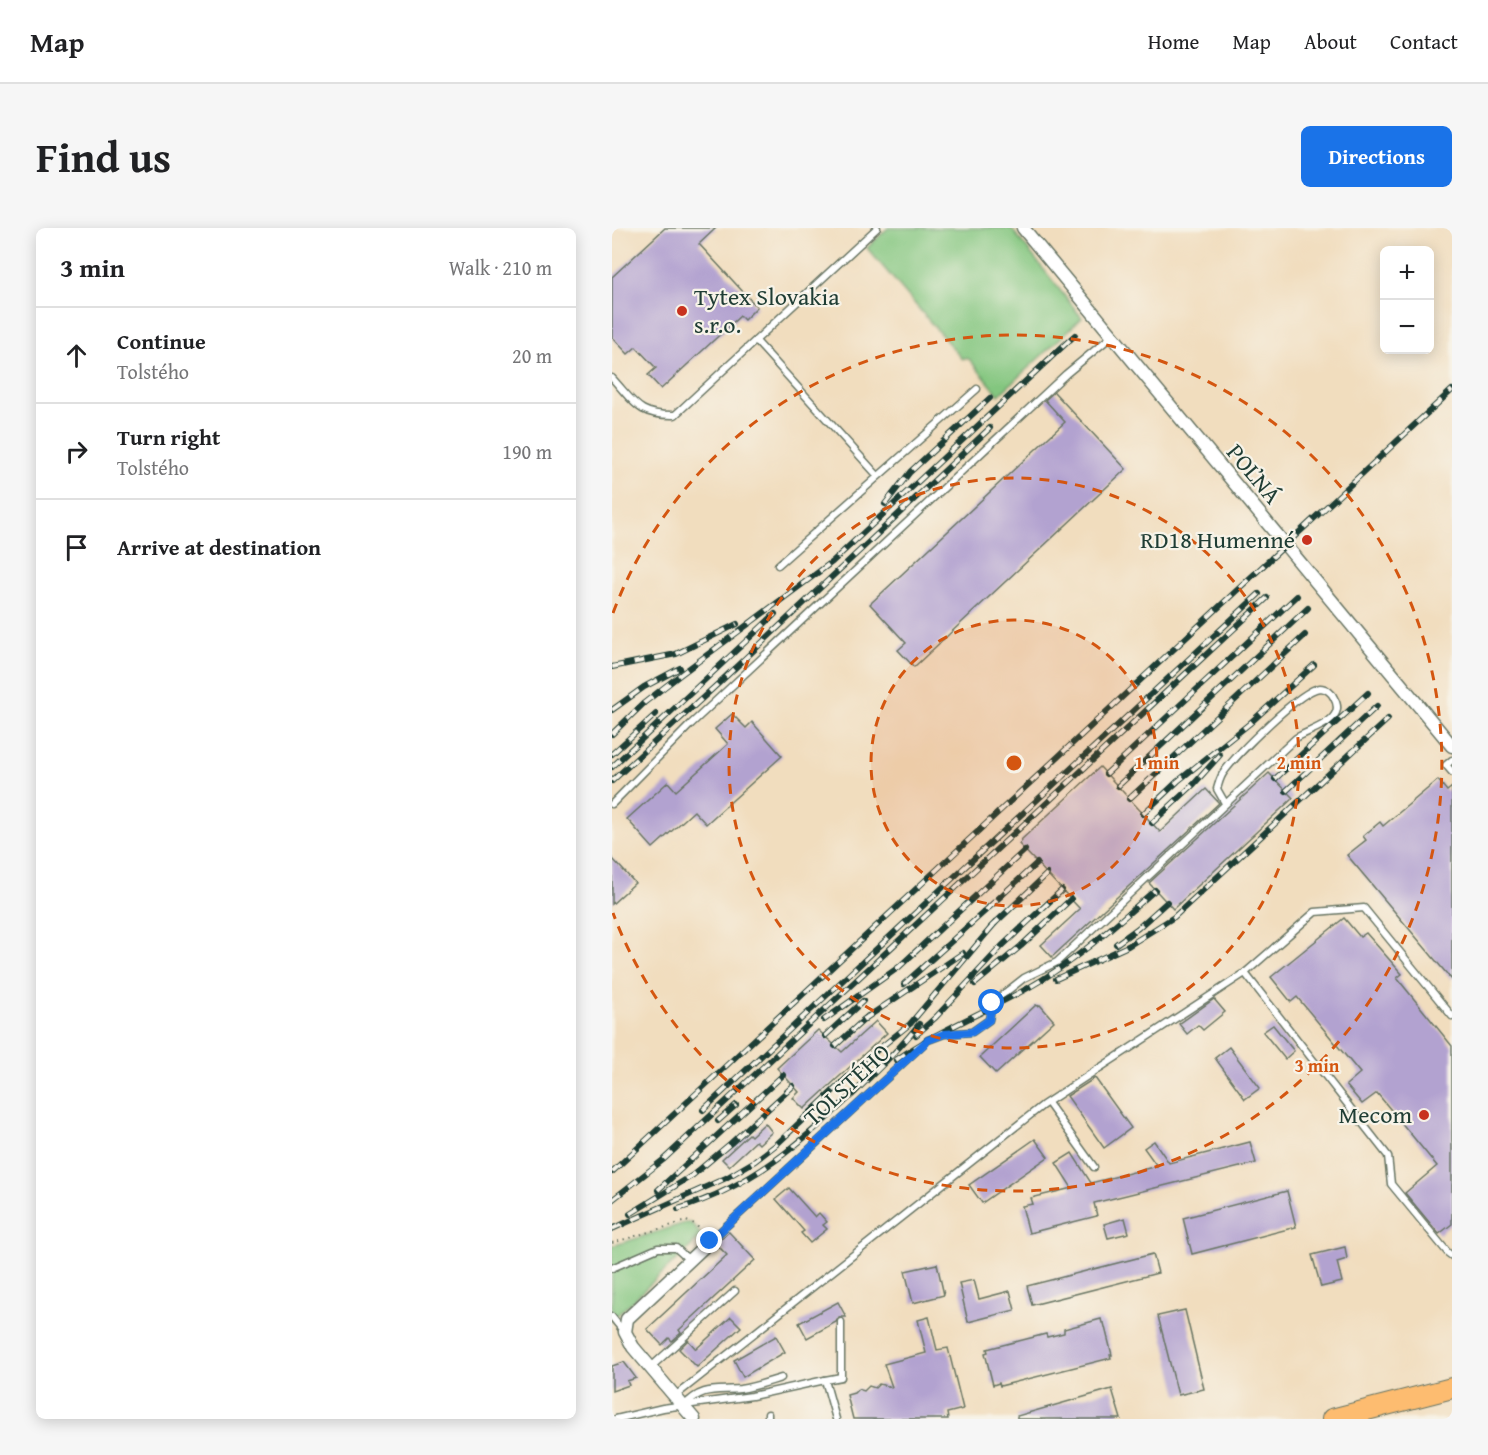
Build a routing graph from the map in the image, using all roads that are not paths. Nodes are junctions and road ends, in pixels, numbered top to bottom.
1 (877, 228) edge
2 (1023, 228) edge
3 (1112, 336) junction
4 (756, 341) junction
5 (612, 378) edge
6 (977, 389) dead end
7 (878, 475) junction
8 (777, 565) dead end
9 (1452, 746) edge
10 (1452, 760) edge
11 (1452, 772) edge
12 (1225, 803) junction
13 (612, 804) edge
14 (1245, 973) junction
15 (1452, 1016) edge
16 (1048, 1102) junction
17 (1094, 1167) dead end
18 (710, 1241) joint
19 (1452, 1256) edge
20 (689, 1260) junction
21 (612, 1268) edge
22 (735, 1291) dead end
23 (612, 1317) edge
24 (841, 1322) dead end
25 (625, 1332) junction
26 (651, 1367) junction
27 (781, 1377) dead end
28 (825, 1380) junction
29 (1452, 1388) edge
30 (675, 1396) junction
31 (684, 1406) junction
32 (616, 1419) edge
33 (694, 1419) edge
34 (836, 1419) edge
35 (1332, 1419) edge

1 - 4 lane
2 - 3 street, POĽNÁ
3 - 9 street, POĽNÁ
3 - 13 lane
4 - 5 lane
4 - 7 lane
6 - 7 lane
7 - 8 lane
10 - 11 lane
12 - 12 lane, TOLSTÉHO
12 - 18 lane, TOLSTÉHO
14 - 15 lane
14 - 16 lane
14 - 19 lane
16 - 17 lane
16 - 30 lane
18 - 20 street, TOLSTÉHO
20 - 21 lane
20 - 25 street, TOLSTÉHO
22 - 26 lane
23 - 25 lane
24 - 28 lane
25 - 26 street
26 - 30 street
27 - 31 lane
28 - 31 lane
28 - 34 lane
29 - 35 main road
30 - 31 street
31 - 32 lane
31 - 33 street

